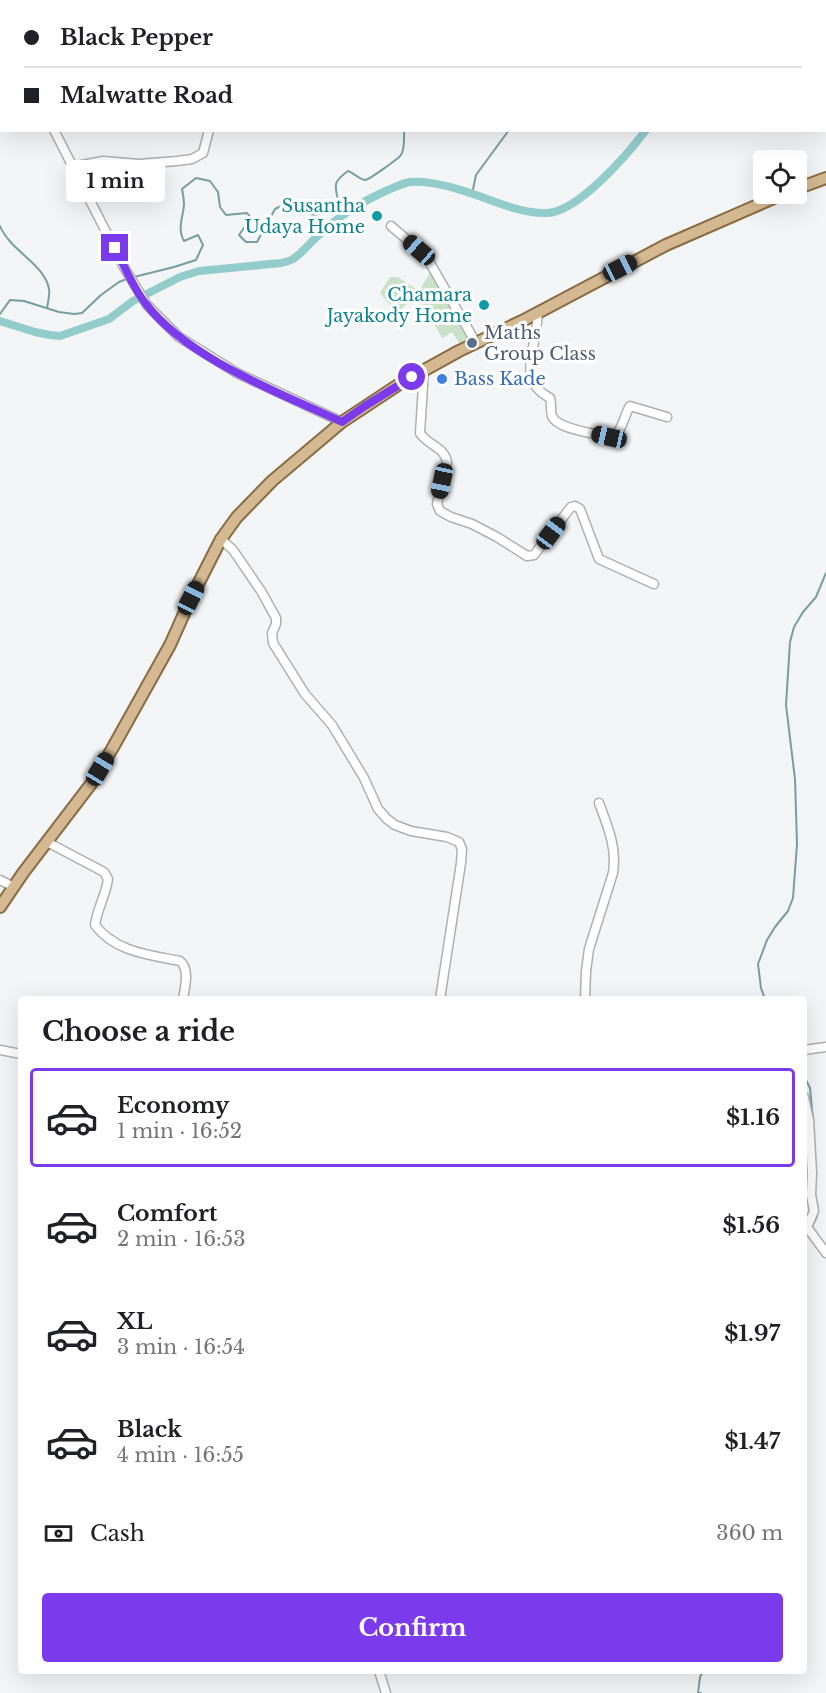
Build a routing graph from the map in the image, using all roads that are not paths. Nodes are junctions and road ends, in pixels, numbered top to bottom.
1 (55, 132) edge
2 (208, 132) edge
3 (72, 167) junction
4 (826, 178) edge
5 (807, 185) edge
6 (760, 204) edge
7 (392, 226) dead end
8 (538, 313) junction
9 (476, 343) junction
10 (423, 370) junction
11 (667, 417) dead end
12 (342, 422) junction
13 (222, 539) junction
14 (654, 584) dead end
15 (599, 803) dead end
16 (46, 842) junction
17 (0, 880) edge
18 (14, 887) junction
19 (0, 907) edge
20 (183, 996) edge
21 (440, 996) edge
22 (585, 996) edge
23 (826, 1047) edge
24 (0, 1050) edge
25 (807, 1050) edge
26 (18, 1053) edge
27 (807, 1111) edge
28 (807, 1227) edge
29 (807, 1227) edge
30 (826, 1253) edge
31 (380, 1674) edge
32 (386, 1693) edge

1 - 3 street
2 - 3 street
3 - 12 street
4 - 5 main road
6 - 8 main road
7 - 9 street
8 - 9 main road
8 - 11 street
9 - 10 main road
10 - 12 main road
10 - 14 street
12 - 13 main road
13 - 16 main road
13 - 21 street
15 - 22 street
16 - 18 main road
16 - 20 street
17 - 18 street
18 - 19 main road
23 - 25 street
24 - 26 street
27 - 28 street
29 - 30 street
31 - 32 street

